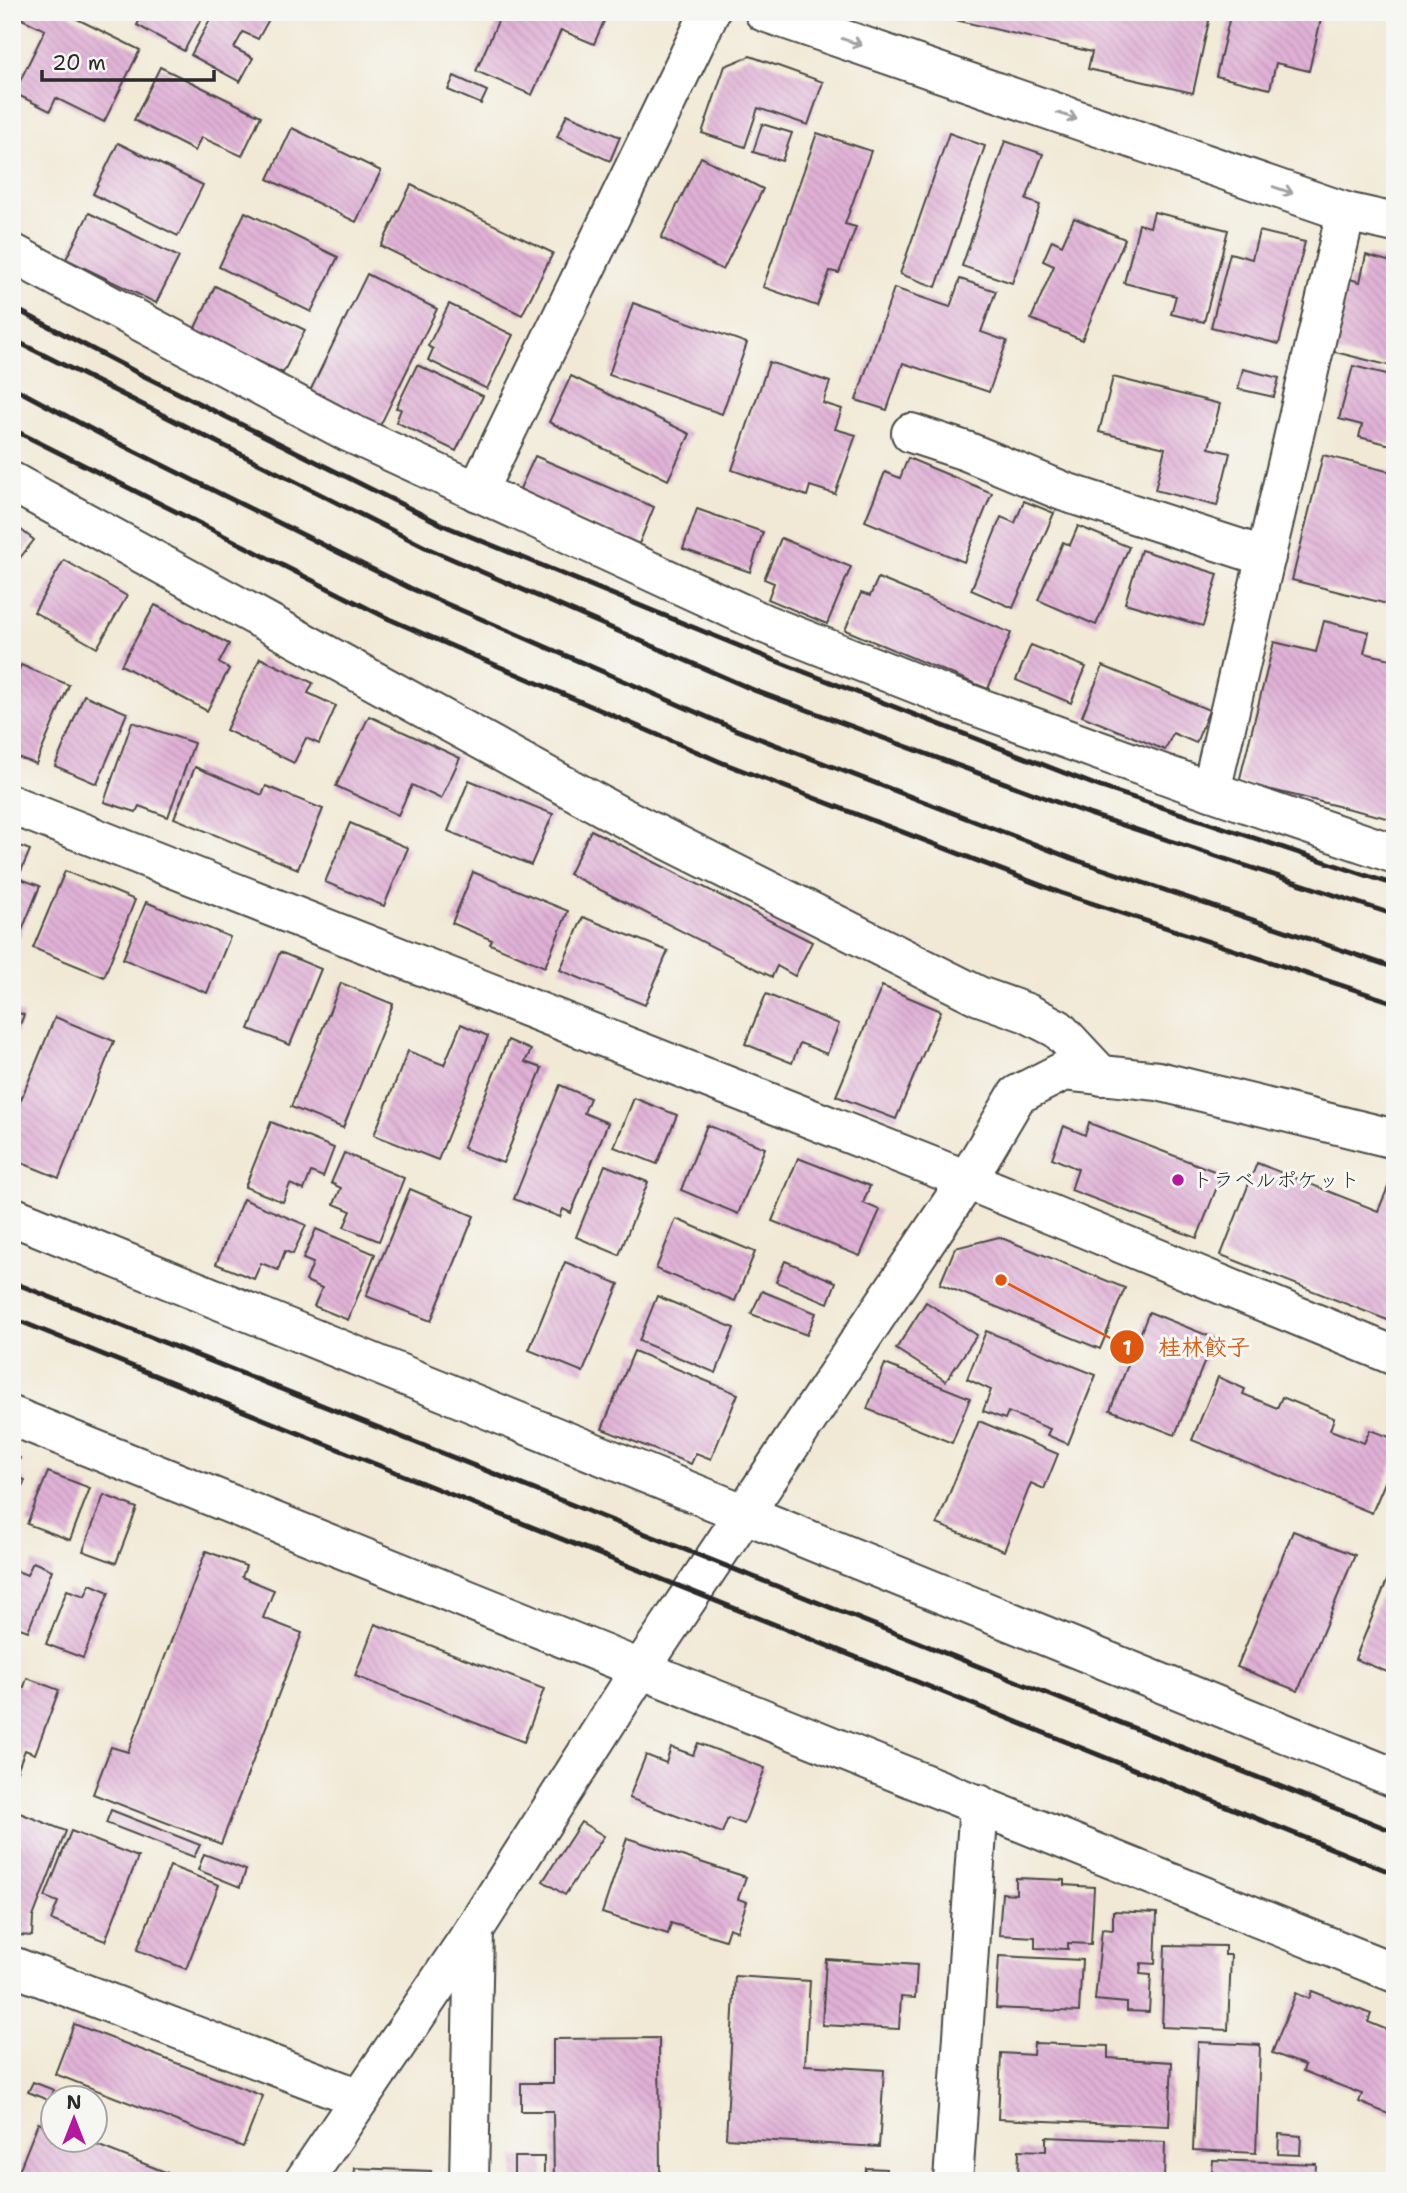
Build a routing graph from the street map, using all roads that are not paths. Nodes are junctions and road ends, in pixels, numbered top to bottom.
1 (710, 12) edge
2 (764, 12) edge
3 (1346, 212) junction
4 (1395, 223) edge
5 (12, 253) edge
6 (911, 433) dead end
7 (12, 482) edge
8 (477, 492) junction
9 (1266, 557) junction
10 (1211, 791) junction
11 (12, 805) edge
12 (1395, 854) edge
13 (1102, 1076) junction
14 (1395, 1139) edge
15 (967, 1180) junction
16 (12, 1216) edge
17 (1395, 1356) edge
18 (12, 1416) edge
19 (744, 1513) junction
20 (640, 1670) junction
21 (1395, 1778) edge
22 (979, 1804) junction
23 (474, 1930) junction
24 (12, 1966) edge
25 (1395, 1973) edge
26 (359, 2098) junction
27 (304, 2181) edge
28 (470, 2181) edge
29 (953, 2181) edge

1 - 8 street
2 -> 3 street
3 - 4 street
3 - 9 street
5 - 8 street
6 - 9 street
7 - 13 street
8 - 10 street
9 - 10 street
10 - 12 street
11 - 15 street
13 - 14 street
13 - 15 street
15 - 17 street
15 - 19 street
16 - 19 street
18 - 20 street
19 - 20 street
19 - 21 street
20 - 22 street
20 - 23 street
22 - 25 street
22 - 29 street
23 - 26 street
23 - 28 street
24 - 26 street
26 - 27 street

